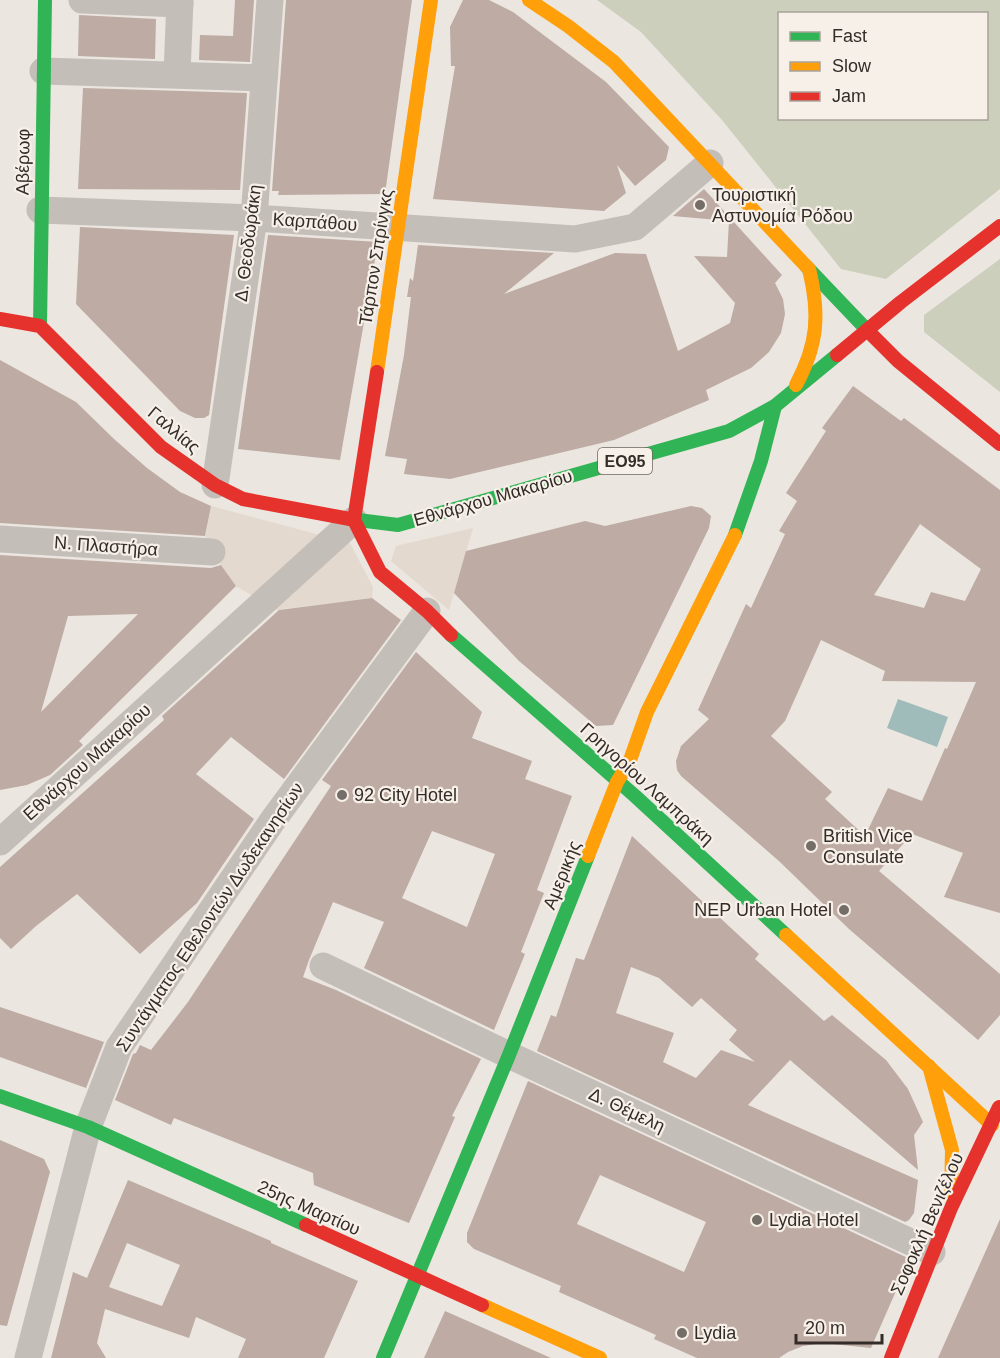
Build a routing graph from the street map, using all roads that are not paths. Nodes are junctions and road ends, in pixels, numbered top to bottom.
1 (45, 0) edge
2 (82, 0) edge
3 (270, 0) edge
4 (432, 0) edge
5 (529, 0) edge
6 (180, 2) edge
7 (43, 71) junction
8 (177, 74) junction
9 (264, 78) junction
10 (710, 163) junction
11 (40, 210) junction
12 (254, 218) junction
13 (1000, 226) edge
14 (399, 227) junction
15 (809, 269) junction
16 (0, 320) edge
17 (39, 326) junction
18 (867, 330) junction
19 (792, 392) junction
20 (775, 406) junction
21 (1000, 444) edge
22 (215, 485) junction
23 (354, 520) junction
24 (0, 539) edge
25 (212, 552) dead end
26 (427, 611) junction
27 (617, 782) junction
28 (10, 821) edge
29 (0, 842) edge
30 (323, 966) dead end
31 (509, 1055) junction
32 (929, 1066) junction
33 (0, 1096) edge
34 (997, 1120) edge
35 (88, 1127) junction
36 (951, 1208) junction
37 (932, 1252) junction
38 (417, 1276) junction
39 (28, 1358) edge
40 (384, 1358) edge
41 (600, 1358) edge
42 (891, 1358) edge

1 - 7 street, Αβέρωφ
2 - 6 street
3 - 9 street, Δ. Θεοδωράκη
4 - 14 street, Τάρπον Σπρίνγκς
5 - 10 street
6 - 8 street
7 - 8 street
7 - 11 street, Αβέρωφ
8 - 9 street
9 - 12 street, Δ. Θεοδωράκη
10 - 14 street, Καρπάθου
10 - 15 street
11 - 12 street, Καρπάθου
11 - 17 street, Αβέρωφ
12 - 14 street, Καρπάθου
12 - 22 street, Δ. Θεοδωράκη
13 - 18 street, Εθνάρχου Μακαρίου / ΕΟ95
14 - 23 street, Τάρπον Σπρίνγκς
15 - 18 street
15 - 19 street
16 - 17 street
17 - 22 street, Γαλλίας / ΕΟ95
18 - 19 street, Εθνάρχου Μακαρίου / ΕΟ95
18 - 21 street
19 - 20 street, Εθνάρχου Μακαρίου / ΕΟ95
20 - 23 street, Εθνάρχου Μακαρίου / ΕΟ95
20 - 27 street, Αμερικής
22 - 23 street, Γαλλίας / ΕΟ95
23 - 26 street, Γρηγορίου Λαμπράκη
23 - 28 street, Εθνάρχου Μακαρίου
24 - 25 street, Ν. Πλαστήρα
26 - 27 street, Γρηγορίου Λαμπράκη
26 - 35 street, Συντάγματος Εθελοντών Δωδεκανησίων
27 - 31 street, Αμερικής
27 - 32 street, Γρηγορίου Λαμπράκη
28 - 29 street, Εθνάρχου Μακαρίου
30 - 31 street, Δ. Θέμελη
31 - 37 street, Δ. Θέμελη
31 - 38 street, Αμερικής
32 - 34 street, Γρηγορίου Λαμπράκη
32 - 36 street
33 - 35 street, 25ης Μαρτίου
34 - 36 street, Σοφοκλή Βενιζέλου
35 - 38 street, 25ης Μαρτίου
35 - 39 street, Συντάγματος Εθελοντών Δωδεκανησίων
36 - 37 street, Σοφοκλή Βενιζέλου
37 - 42 street, Σοφοκλή Βενιζέλου
38 - 40 street, Αμερικής
38 - 41 street, 25ης Μαρτίου

